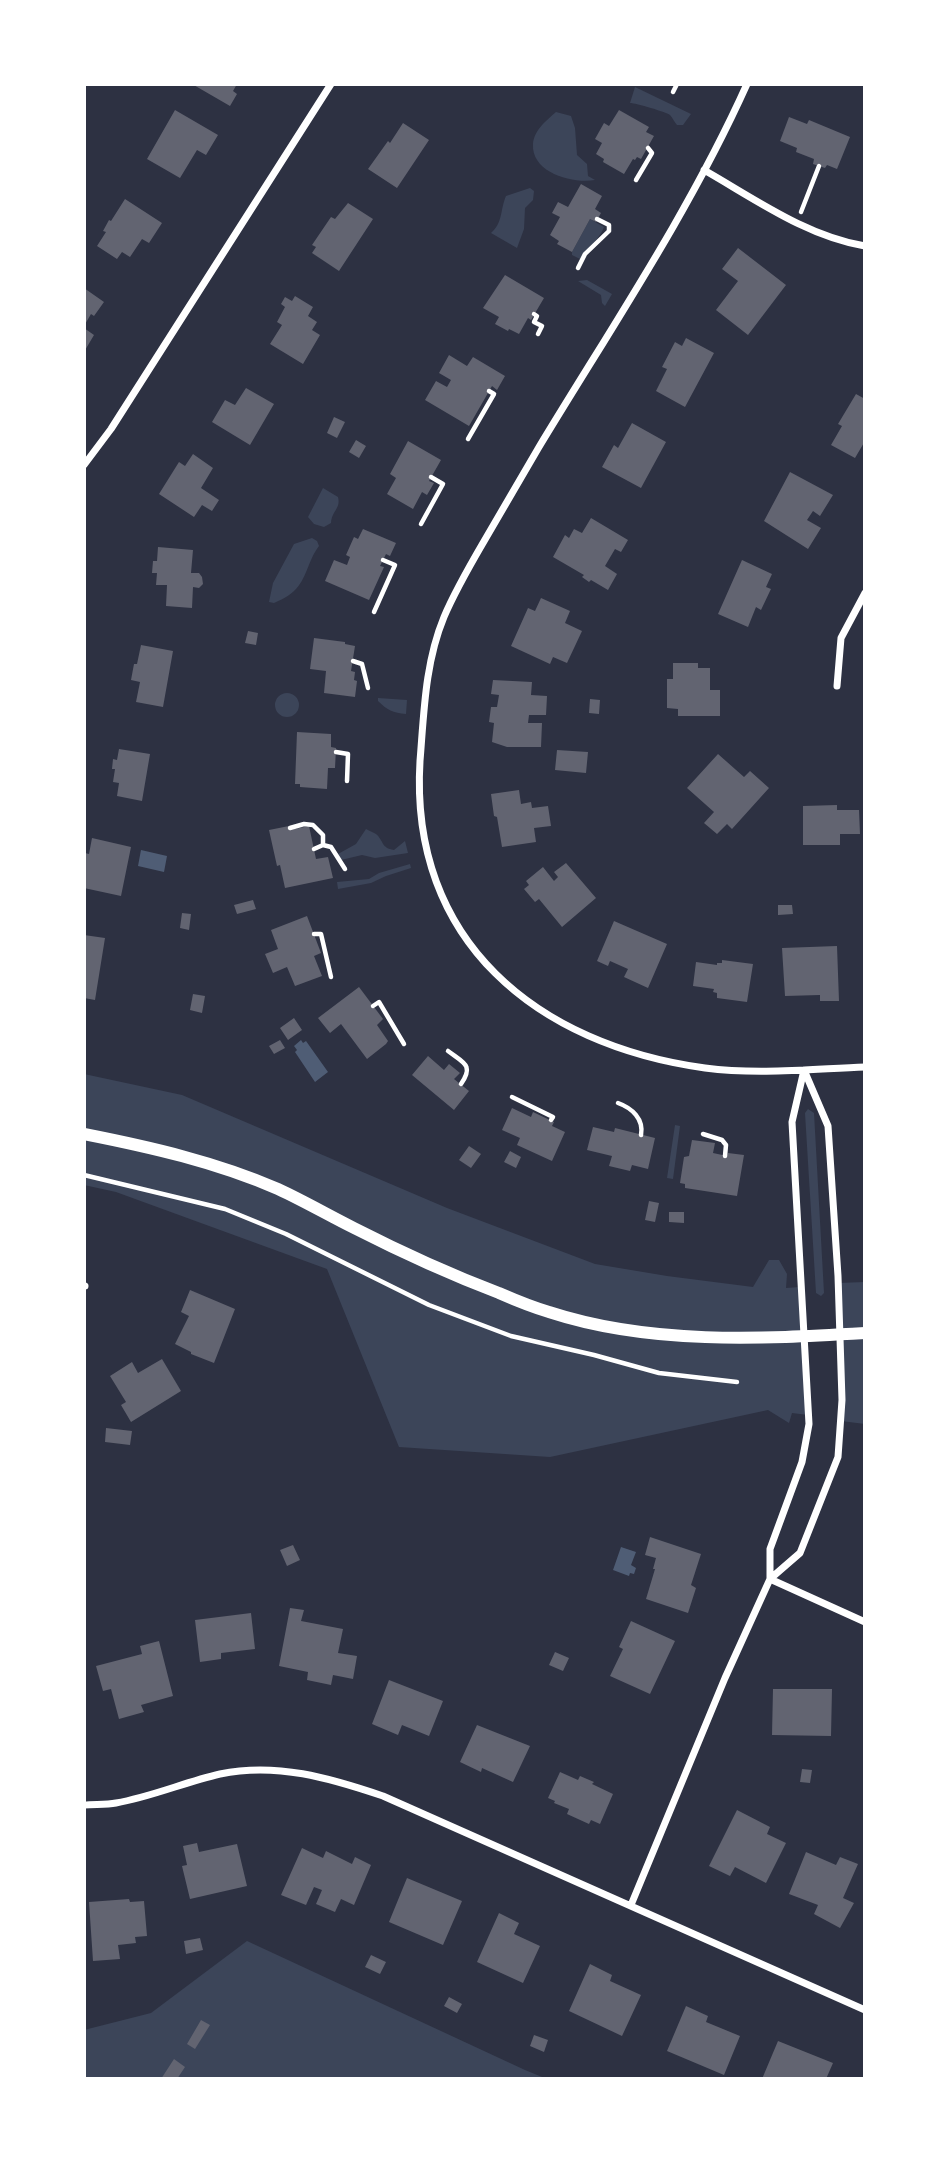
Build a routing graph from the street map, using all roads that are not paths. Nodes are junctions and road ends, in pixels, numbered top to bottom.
1 (331, 84) edge
2 (747, 84) edge
3 (704, 170) junction
4 (865, 246) edge
5 (84, 465) edge
6 (865, 593) edge
7 (837, 686) dead end
8 (865, 1067) edge
9 (804, 1070) junction
10 (84, 1134) edge
11 (865, 1333) edge
12 (840, 1335) junction
13 (805, 1336) junction
14 (770, 1579) junction
15 (865, 1622) edge
16 (84, 1805) edge
17 (631, 1905) junction
18 (865, 2010) edge

1 - 5 street
2 - 3 street
3 - 4 street
3 - 9 street
6 - 7 street
8 - 9 street
9 - 12 street
9 - 13 street
10 - 13 street
11 - 12 street
12 - 13 street
12 - 14 street
13 - 14 street
14 - 15 street
14 - 17 street
16 - 17 street
17 - 18 street

